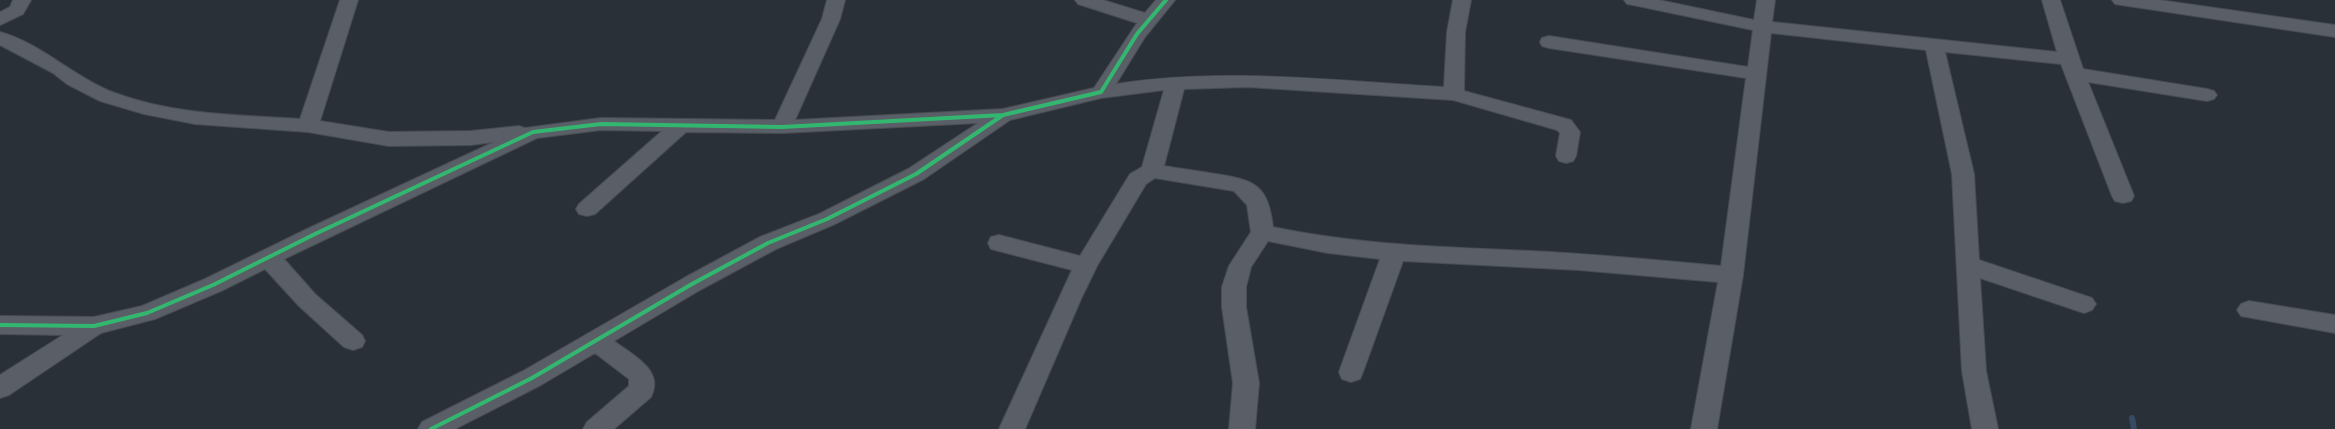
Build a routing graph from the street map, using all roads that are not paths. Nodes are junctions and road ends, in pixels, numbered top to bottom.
1 (22, 0) edge
2 (349, 0) edge
3 (836, 0) edge
4 (1084, 0) edge
5 (1166, 0) edge
6 (1462, 0) edge
7 (1632, 0) edge
8 (1766, 0) edge
9 (2051, 0) edge
10 (2121, 0) edge
11 (0, 19) edge
12 (1147, 20) junction
13 (1763, 26) junction
14 (2335, 31) edge
15 (0, 38) edge
16 (1549, 42) dead end
17 (1934, 44) junction
18 (2072, 66) junction
19 (1757, 74) junction
20 (1176, 82) junction
21 (1101, 92) junction
22 (1454, 94) junction
23 (2207, 95) dead end
24 (1003, 115) junction
25 (308, 126) junction
26 (679, 127) junction
27 (782, 128) junction
28 (533, 132) junction
29 (1566, 156) dead end
30 (1152, 171) junction
31 (2123, 196) dead end
32 (587, 209) dead end
33 (1262, 232) junction
34 (999, 243) dead end
35 (1394, 253) junction
36 (269, 258) junction
37 (1086, 266) junction
38 (1968, 266) junction
39 (1731, 275) junction
40 (2084, 304) dead end
41 (2249, 310) dead end
42 (2335, 324) edge
43 (0, 325) edge
44 (94, 326) junction
45 (353, 341) dead end
46 (597, 341) junction
47 (1352, 372) dead end
48 (0, 388) edge
49 (431, 429) edge
50 (596, 429) edge
51 (1012, 429) edge
52 (1242, 429) edge
53 (1704, 429) edge
54 (1984, 429) edge

1 - 11 street
2 - 25 street
3 - 27 street
4 - 12 street
5 - 12 street
6 - 22 street
7 - 13 street
8 - 13 street
9 - 18 street
10 - 14 street
12 - 21 street
13 - 17 street
13 - 19 street
15 - 25 street
16 - 19 street
17 - 18 street
17 - 38 street
18 - 23 street
18 - 31 street
19 - 39 street
20 - 21 street
20 - 22 street
20 - 30 street
21 - 24 street
22 - 29 street
24 - 27 street
24 - 46 street
25 - 28 street
26 - 27 street
26 - 28 street
26 - 32 street
28 - 36 street
30 - 33 street
30 - 37 street
33 - 35 street
33 - 52 street
34 - 37 street
35 - 39 street
35 - 47 street
36 - 44 street
36 - 45 street
37 - 51 street
38 - 40 street
38 - 54 street
39 - 53 street
41 - 42 street
43 - 44 street
44 - 48 street
46 - 49 street
46 - 50 street

